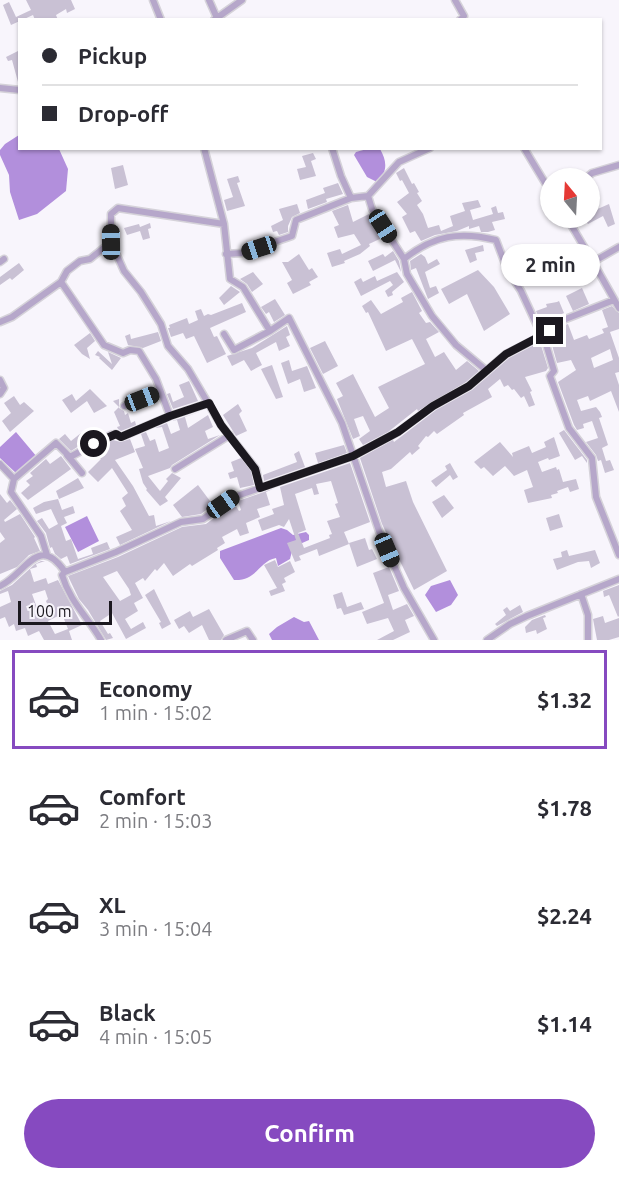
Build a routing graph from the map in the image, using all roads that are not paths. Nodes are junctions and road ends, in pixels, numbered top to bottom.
1 (153, 0) edge
2 (209, 0) edge
3 (242, 0) edge
4 (455, 0) edge
5 (160, 18) edge
6 (215, 18) edge
7 (216, 18) edge
8 (462, 18) edge
9 (0, 88) edge
10 (18, 90) edge
11 (205, 150) edge
12 (333, 150) edge
13 (426, 150) edge
14 (525, 150) edge
15 (619, 165) edge
16 (600, 171) edge
17 (540, 174) edge
18 (368, 196) junction
19 (351, 198) junction
20 (224, 224) junction
21 (573, 228) edge
22 (111, 242) junction
23 (619, 247) edge
24 (226, 254) junction
25 (404, 259) junction
26 (593, 262) junction
27 (61, 282) junction
28 (615, 300) junction
29 (619, 308) edge
30 (0, 322) edge
31 (270, 331) junction
32 (224, 334) dead end
33 (542, 334) junction
34 (487, 371) junction
35 (0, 380) edge
36 (161, 392) junction
37 (0, 394) edge
38 (209, 403) junction
39 (124, 406) dead end
40 (170, 416) junction
41 (230, 435) junction
42 (56, 443) junction
43 (353, 456) junction
44 (0, 464) edge
45 (175, 469) dead end
46 (82, 473) dead end
47 (14, 479) junction
48 (260, 488) junction
49 (611, 534) junction
50 (619, 534) edge
51 (47, 555) junction
52 (619, 555) edge
53 (65, 572) junction
54 (619, 579) edge
55 (0, 586) edge
56 (581, 594) junction
57 (101, 640) edge
58 (226, 640) edge
59 (253, 640) edge
60 (434, 640) edge
61 (487, 640) edge
62 (588, 640) edge

1 - 5 street
2 - 6 street
3 - 7 street
4 - 8 street
9 - 10 street
11 - 20 street
12 - 19 street
13 - 18 street
14 - 17 street
15 - 16 street
18 - 19 street
18 - 25 street
19 - 24 street
20 - 22 street
20 - 24 street
21 - 26 street
22 - 27 street
22 - 38 street
23 - 26 street
24 - 31 street
25 - 33 street
25 - 34 street
26 - 28 street
27 - 30 street
27 - 36 street
28 - 29 street
28 - 33 street
31 - 32 street
31 - 43 street
33 - 34 street
33 - 49 street
34 - 43 street
35 - 37 street
36 - 39 street
36 - 40 street
38 - 40 street
38 - 41 street
40 - 42 street
41 - 45 street
41 - 48 street
42 - 46 street
42 - 47 street
43 - 48 street
43 - 60 street
44 - 47 street
47 - 51 street
48 - 53 street
49 - 50 street
49 - 52 street
51 - 53 street
51 - 55 street
53 - 57 street
54 - 56 street
56 - 61 street
56 - 62 street
58 - 59 street

